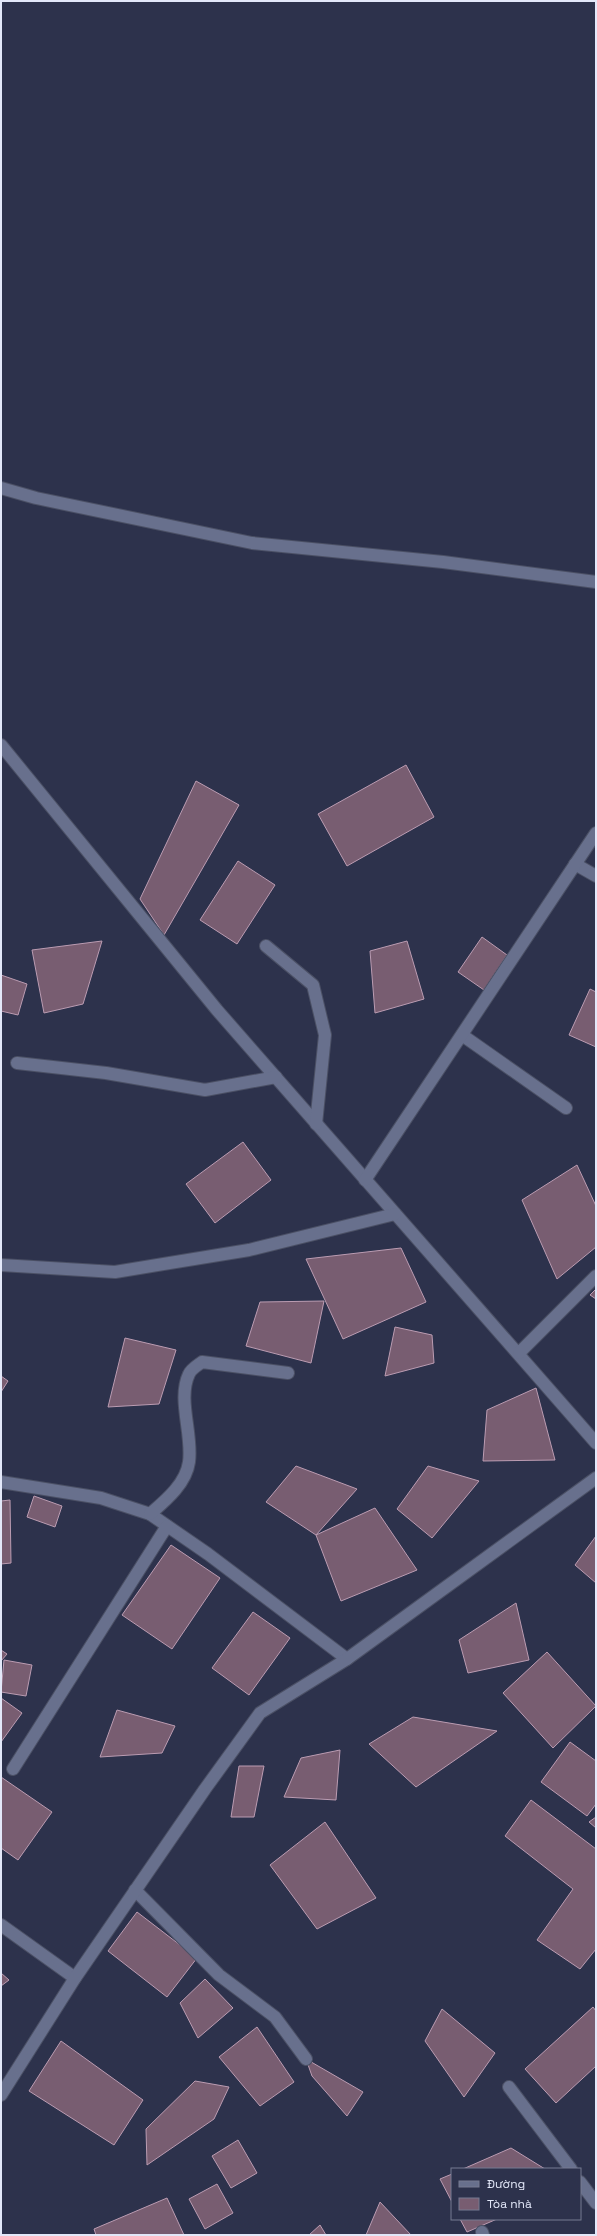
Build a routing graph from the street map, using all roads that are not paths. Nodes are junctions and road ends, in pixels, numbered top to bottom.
1 (1, 488) edge
2 (596, 582) edge
3 (1, 745) edge
4 (596, 833) edge
5 (575, 864) junction
6 (596, 876) edge
7 (266, 946) dead end
8 (462, 1035) junction
9 (17, 1063) dead end
10 (276, 1077) junction
11 (566, 1108) dead end
12 (316, 1124) junction
13 (365, 1180) junction
14 (394, 1214) junction
15 (1, 1265) edge
16 (596, 1276) edge
17 (518, 1353) junction
18 (288, 1373) dead end
19 (596, 1443) edge
20 (596, 1478) edge
21 (1, 1482) edge
22 (150, 1514) junction
23 (167, 1526) junction
24 (347, 1659) junction
25 (13, 1769) dead end
26 (135, 1890) junction
27 (1, 1925) edge
28 (75, 1978) junction
29 (306, 2058) dead end
30 (509, 2087) dead end
31 (1, 2095) edge
32 (570, 2168) edge
33 (581, 2183) edge
34 (596, 2203) edge

1 - 2 street
3 - 10 street
4 - 5 street
5 - 6 street
5 - 8 street
7 - 12 street
8 - 11 street
8 - 13 street
9 - 10 street
10 - 12 street
12 - 13 street
13 - 14 street
14 - 15 street
14 - 17 street
16 - 17 street
17 - 19 street
18 - 22 street
20 - 24 street
21 - 22 street
22 - 23 street
23 - 24 street
23 - 25 street
24 - 26 street
26 - 28 street
26 - 29 street
27 - 28 street
28 - 31 street
30 - 32 street
33 - 34 street

